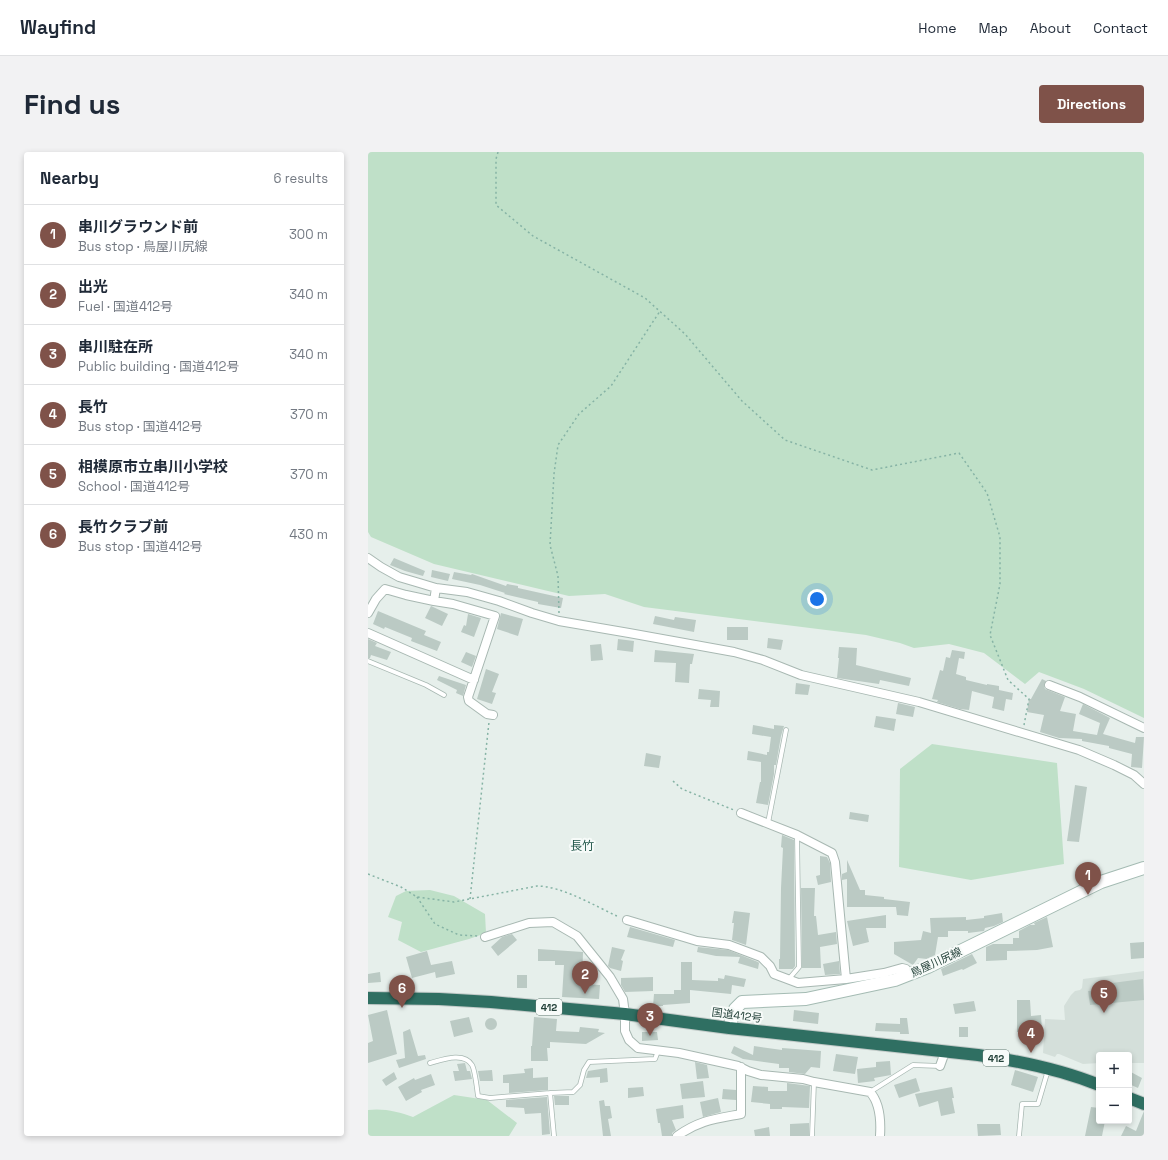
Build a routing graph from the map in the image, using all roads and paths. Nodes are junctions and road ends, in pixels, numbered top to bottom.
1 (498, 152) edge
2 (660, 311) junction
3 (368, 558) edge
4 (436, 588) junction
5 (434, 601) junction
6 (368, 613) edge
7 (559, 621) junction
8 (368, 633) edge
9 (368, 661) edge
10 (474, 680) junction
11 (1049, 685) dead end
12 (444, 695) dead end
13 (492, 715) joint
14 (1144, 728) edge
15 (786, 730) dead end
16 (1023, 733) junction
17 (673, 781) dead end
18 (1144, 784) edge
19 (741, 813) joint
20 (768, 823) junction
21 (797, 835) junction
22 (1144, 868) edge
23 (368, 874) edge
24 (417, 896) junction
25 (470, 899) junction
26 (627, 920) joint
27 (485, 937) joint
28 (910, 974) junction
29 (846, 979) junction
30 (788, 980) junction
31 (368, 998) edge
32 (625, 1014) junction
33 (729, 1028) junction
34 (659, 1050) junction
35 (945, 1052) junction
36 (430, 1063) dead end
37 (940, 1066) joint
38 (741, 1067) junction
39 (1049, 1068) junction
40 (814, 1082) junction
41 (1096, 1084) edge
42 (870, 1092) junction
43 (550, 1093) junction
44 (1132, 1099) edge
45 (1144, 1104) edge
46 (554, 1136) edge
47 (677, 1136) edge
48 (812, 1136) edge
49 (880, 1136) edge
50 (1019, 1136) edge

1 - 2 path
2 - 7 path
2 - 16 path
3 - 4 street
4 - 5 street
4 - 7 street
5 - 6 street
5 - 10 street
7 - 16 street
8 - 10 street
9 - 12 lane
10 - 13 street
11 - 14 street
13 - 25 path
15 - 20 lane
16 - 18 street
17 - 19 path
19 - 20 street
20 - 21 street
21 - 29 street
21 - 30 lane
22 - 28 main road, 鳥屋川尻線
23 - 24 path
24 - 25 path
24 - 27 path
25 - 26 path
26 - 30 street
27 - 32 street
28 - 29 street
28 - 33 main road, 鳥屋川尻線
29 - 30 street
31 - 32 highway, 国道412号 / 412
32 - 33 highway, 国道412号 / 412
32 - 34 street
33 - 35 highway, 国道412号 / 412
34 - 38 street
34 - 43 lane
35 - 37 street
35 - 39 highway, 国道412号 / 412
36 - 43 lane
37 - 42 lane
38 - 40 street
38 - 47 street
39 - 41 highway, 国道412号 / 412
39 - 50 lane
40 - 42 street
40 - 48 lane
42 - 49 street
43 - 46 lane
44 - 45 highway

